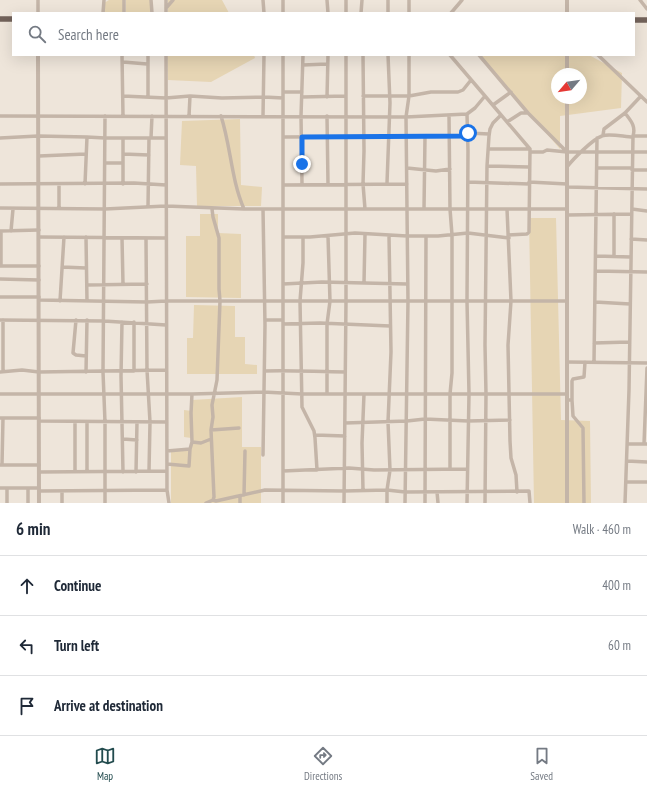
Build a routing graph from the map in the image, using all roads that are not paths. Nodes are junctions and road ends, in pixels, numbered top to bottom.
1 (38, 0) edge
2 (104, 0) edge
3 (124, 0) edge
4 (151, 0) edge
5 (166, 0) edge
6 (173, 0) edge
7 (263, 0) edge
8 (283, 0) edge
9 (327, 0) edge
10 (346, 0) edge
11 (362, 0) edge
12 (388, 0) edge
13 (409, 0) edge
14 (462, 0) edge
15 (567, 0) edge
16 (640, 0) edge
17 (166, 8) junction
18 (647, 9) edge
19 (38, 12) edge
20 (103, 12) edge
21 (124, 12) edge
22 (152, 12) edge
23 (166, 12) edge
24 (264, 12) edge
25 (283, 12) edge
26 (328, 12) edge
27 (346, 12) edge
28 (361, 12) edge
29 (388, 12) edge
30 (409, 12) edge
31 (452, 12) edge
32 (567, 12) edge
33 (0, 19) edge
34 (12, 19) edge
35 (635, 20) edge
36 (647, 20) edge
37 (38, 56) edge
38 (122, 56) edge
39 (148, 56) edge
40 (166, 56) edge
41 (264, 56) edge
42 (283, 56) edge
43 (303, 56) edge
44 (328, 56) edge
45 (346, 56) edge
46 (363, 56) edge
47 (388, 56) edge
48 (409, 56) edge
49 (451, 56) edge
50 (480, 56) edge
51 (567, 56) edge
52 (599, 56) edge
53 (123, 62) junction
54 (148, 64) junction
55 (327, 64) junction
56 (303, 65) junction
57 (567, 68) edge
58 (471, 80) junction
59 (283, 92) junction
60 (302, 92) junction
61 (511, 92) junction
62 (123, 96) junction
63 (148, 96) junction
64 (190, 96) junction
65 (327, 96) junction
66 (346, 96) junction
67 (363, 96) junction
68 (390, 96) junction
69 (409, 96) junction
70 (485, 96) junction
71 (641, 96) junction
72 (264, 97) junction
73 (302, 97) junction
74 (166, 98) junction
75 (283, 98) junction
76 (647, 102) edge
77 (567, 104) edge
78 (493, 105) junction
79 (528, 113) junction
80 (625, 113) junction
81 (467, 114) junction
82 (449, 115) junction
83 (501, 115) junction
84 (0, 116) edge
85 (38, 116) junction
86 (105, 116) junction
87 (123, 116) junction
88 (152, 116) junction
89 (166, 116) junction
90 (189, 116) junction
91 (221, 116) junction
92 (263, 116) junction
93 (283, 116) junction
94 (301, 116) junction
95 (327, 116) junction
96 (346, 117) junction
97 (363, 117) junction
98 (389, 117) junction
99 (406, 117) junction
100 (507, 122) junction
101 (489, 134) junction
102 (468, 135) junction
103 (603, 135) junction
104 (38, 136) junction
105 (388, 136) junction
106 (633, 136) junction
107 (647, 136) edge
108 (87, 137) junction
109 (283, 137) junction
110 (302, 137) junction
111 (328, 137) junction
112 (346, 137) junction
113 (364, 137) junction
114 (406, 137) junction
115 (425, 137) junction
116 (450, 137) junction
117 (0, 138) edge
118 (105, 138) junction
119 (123, 138) junction
120 (150, 138) junction
121 (166, 138) junction
122 (598, 138) junction
123 (488, 149) junction
124 (530, 151) junction
125 (567, 152) junction
126 (582, 152) junction
127 (597, 152) junction
128 (633, 152) junction
129 (647, 152) edge
130 (86, 154) junction
131 (123, 154) junction
132 (149, 155) junction
133 (38, 156) junction
134 (105, 163) junction
135 (123, 163) junction
136 (487, 166) junction
137 (529, 167) junction
138 (407, 168) junction
139 (567, 168) junction
140 (597, 168) junction
141 (425, 169) junction
142 (632, 169) junction
143 (450, 170) junction
144 (647, 170) edge
145 (468, 182) junction
146 (387, 183) junction
147 (487, 183) junction
148 (529, 183) junction
149 (0, 184) edge
150 (39, 184) junction
151 (59, 184) junction
152 (85, 184) junction
153 (105, 184) junction
154 (123, 184) junction
155 (147, 184) junction
156 (302, 184) junction
157 (328, 184) junction
158 (346, 184) junction
159 (363, 184) junction
160 (407, 184) junction
161 (166, 185) junction
162 (283, 185) junction
163 (567, 185) junction
164 (596, 187) junction
165 (632, 188) junction
166 (647, 189) edge
167 (148, 206) junction
168 (166, 206) junction
169 (0, 208) edge
170 (59, 208) junction
171 (13, 209) junction
172 (212, 209) junction
173 (244, 209) junction
174 (263, 209) junction
175 (283, 209) junction
176 (346, 209) junction
177 (364, 209) junction
178 (407, 209) junction
179 (424, 209) junction
180 (450, 209) junction
181 (468, 209) junction
182 (487, 209) junction
183 (508, 209) junction
184 (529, 209) junction
185 (567, 209) junction
186 (632, 209) junction
187 (39, 210) junction
188 (104, 210) junction
189 (647, 210) edge
190 (597, 214) junction
191 (614, 214) junction
192 (632, 214) junction
193 (567, 215) junction
194 (39, 230) junction
195 (1, 231) edge
196 (11, 231) junction
197 (468, 233) junction
198 (346, 234) junction
199 (365, 234) junction
200 (452, 235) junction
201 (486, 235) junction
202 (328, 236) junction
203 (389, 236) junction
204 (407, 236) junction
205 (426, 236) junction
206 (39, 237) junction
207 (64, 237) junction
208 (86, 237) junction
209 (283, 237) junction
210 (303, 237) junction
211 (508, 237) junction
212 (104, 238) junction
213 (122, 238) junction
214 (146, 238) junction
215 (166, 238) junction
216 (631, 239) junction
217 (647, 240) edge
218 (596, 256) junction
219 (614, 256) junction
220 (631, 256) junction
221 (1, 266) edge
222 (39, 266) junction
223 (62, 267) junction
224 (86, 268) junction
225 (596, 271) junction
226 (630, 272) junction
227 (647, 272) edge
228 (0, 279) edge
229 (39, 280) junction
230 (328, 282) junction
231 (346, 282) junction
232 (302, 283) junction
233 (364, 283) junction
234 (123, 284) junction
235 (147, 284) junction
236 (283, 284) junction
237 (390, 284) junction
238 (407, 284) junction
239 (87, 285) junction
240 (104, 285) junction
241 (0, 297) edge
242 (39, 299) junction
243 (60, 301) junction
244 (87, 301) junction
245 (104, 301) junction
246 (166, 301) junction
247 (220, 301) junction
248 (265, 301) junction
249 (283, 301) junction
250 (300, 301) junction
251 (330, 301) junction
252 (346, 301) junction
253 (390, 301) junction
254 (408, 301) junction
255 (426, 301) junction
256 (452, 301) junction
257 (467, 301) junction
258 (486, 301) junction
259 (511, 301) junction
260 (567, 301) junction
261 (147, 302) junction
262 (595, 302) junction
263 (630, 304) junction
264 (2, 320) edge
265 (39, 320) junction
266 (76, 320) junction
267 (87, 320) junction
268 (104, 320) junction
269 (265, 320) junction
270 (122, 322) junction
271 (134, 322) junction
272 (283, 322) junction
273 (147, 323) junction
274 (301, 324) junction
275 (327, 324) junction
276 (166, 325) junction
277 (346, 325) junction
278 (390, 326) junction
279 (629, 342) junction
280 (594, 343) junction
281 (86, 356) junction
282 (567, 362) junction
283 (585, 362) junction
284 (594, 362) junction
285 (629, 363) junction
286 (647, 363) edge
287 (647, 368) edge
288 (147, 370) junction
289 (166, 370) junction
290 (283, 370) junction
291 (121, 371) junction
292 (134, 371) junction
293 (265, 371) junction
294 (302, 371) junction
295 (1, 372) edge
296 (39, 372) junction
297 (86, 372) junction
298 (103, 372) junction
299 (327, 372) junction
300 (346, 372) junction
301 (263, 392) junction
302 (214, 393) junction
303 (283, 393) junction
304 (0, 394) edge
305 (39, 394) junction
306 (103, 394) junction
307 (122, 394) junction
308 (148, 394) junction
309 (166, 394) junction
310 (192, 394) junction
311 (302, 394) junction
312 (327, 394) junction
313 (345, 394) junction
314 (364, 394) junction
315 (389, 394) junction
316 (407, 394) junction
317 (425, 394) junction
318 (450, 394) junction
319 (469, 394) junction
320 (486, 394) junction
321 (510, 394) junction
322 (567, 394) junction
323 (567, 400) junction
324 (572, 400) junction
325 (1, 418) edge
326 (424, 418) junction
327 (39, 419) junction
328 (450, 420) junction
329 (510, 420) junction
330 (485, 421) junction
331 (75, 422) junction
332 (87, 422) junction
333 (105, 422) junction
334 (123, 422) junction
335 (137, 422) junction
336 (150, 422) junction
337 (167, 422) junction
338 (363, 422) junction
339 (388, 422) junction
340 (406, 422) junction
341 (468, 422) junction
342 (345, 423) junction
343 (239, 428) dead end
344 (211, 430) junction
345 (315, 435) junction
346 (345, 436) junction
347 (123, 439) junction
348 (211, 439) junction
349 (137, 440) junction
350 (192, 442) junction
351 (627, 444) junction
352 (646, 444) edge
353 (190, 449) junction
354 (167, 451) junction
355 (245, 451) dead end
356 (263, 455) dead end
357 (627, 461) junction
358 (647, 462) edge
359 (167, 464) junction
360 (1, 465) edge
361 (39, 465) junction
362 (345, 468) junction
363 (363, 469) junction
364 (406, 469) junction
365 (450, 469) junction
366 (467, 469) junction
367 (317, 470) junction
368 (390, 470) junction
369 (424, 470) junction
370 (149, 471) junction
371 (167, 471) junction
372 (284, 471) junction
373 (39, 472) junction
374 (75, 472) junction
375 (87, 472) junction
376 (105, 472) junction
377 (123, 472) junction
378 (136, 472) junction
379 (626, 482) junction
380 (647, 482) edge
381 (0, 488) edge
382 (7, 488) junction
383 (28, 488) junction
384 (283, 489) junction
385 (39, 490) junction
386 (167, 490) junction
387 (363, 490) junction
388 (387, 490) junction
389 (62, 491) junction
390 (105, 491) junction
391 (344, 491) junction
392 (424, 491) junction
393 (485, 491) junction
394 (405, 492) junction
395 (438, 492) junction
396 (466, 492) junction
397 (517, 492) junction
398 (242, 495) junction
399 (214, 500) junction
400 (7, 503) edge
401 (28, 503) edge
402 (40, 503) edge
403 (62, 503) edge
404 (105, 503) edge
405 (169, 503) edge
406 (206, 503) edge
407 (240, 503) edge
408 (283, 503) edge
409 (344, 503) edge
410 (387, 503) edge
411 (405, 503) edge
412 (425, 503) edge
413 (438, 503) edge
414 (467, 503) edge
415 (485, 503) edge
416 (530, 503) edge
417 (568, 503) edge
418 (584, 503) edge
419 (625, 503) edge

1 - 19 street
2 - 20 street
3 - 21 street
4 - 22 street
5 - 17 street
6 - 17 street
7 - 24 street
8 - 25 street
9 - 26 street
10 - 27 street
11 - 28 street
12 - 29 street
13 - 30 street
14 - 31 street
15 - 32 street
16 - 18 street
17 - 23 street
33 - 34 main road
35 - 36 main road
37 - 85 street
38 - 53 street
39 - 54 street
40 - 74 street
41 - 72 street
42 - 59 street
43 - 56 street
44 - 55 street
45 - 66 street
46 - 67 street
47 - 68 street
48 - 69 street
49 - 58 street
50 - 61 street
51 - 57 street
52 - 71 street
53 - 54 street
53 - 62 street
54 - 63 street
55 - 56 street
55 - 65 street
56 - 60 street
58 - 69 street
58 - 70 street
59 - 60 street
59 - 75 street
60 - 73 street
61 - 78 street
61 - 79 street
62 - 63 street
62 - 87 street
63 - 74 street
64 - 72 street
64 - 74 street
64 - 90 street
65 - 66 street
65 - 73 street
66 - 96 street
67 - 68 street
67 - 97 street
68 - 69 street
68 - 98 street
69 - 99 street
70 - 78 street
70 - 81 street
71 - 76 street
71 - 80 street
72 - 75 street
72 - 92 street
73 - 94 street
74 - 89 street
75 - 93 street
77 - 125 street
78 - 83 street
79 - 100 street
79 - 125 street
80 - 103 street
80 - 106 street
81 - 82 street
81 - 102 street
82 - 99 street
82 - 116 street
83 - 100 street
83 - 101 street
84 - 85 street
85 - 86 street
85 - 104 street
86 - 87 street
86 - 118 street
87 - 88 street
88 - 89 street
88 - 120 street
89 - 90 street
89 - 121 street
90 - 91 street
91 - 92 street
91 - 173 street
92 - 93 street
93 - 94 street
93 - 109 street
94 - 95 street
94 - 110 street
95 - 96 street
95 - 111 street
96 - 97 street
96 - 112 street
97 - 98 street
97 - 113 street
98 - 99 street
98 - 105 street
99 - 114 street
100 - 124 street
101 - 102 street
101 - 123 street
102 - 116 street
102 - 145 street
103 - 106 street
103 - 122 street
104 - 108 street
104 - 117 street
104 - 133 street
105 - 113 street
105 - 114 street
105 - 146 street
106 - 107 street
106 - 128 street
108 - 118 street
108 - 130 street
109 - 110 street
109 - 162 street
110 - 111 street
110 - 156 street
111 - 112 street
111 - 157 street
112 - 113 street
112 - 158 street
113 - 159 street
114 - 115 street
114 - 138 street
115 - 116 street
115 - 141 street
116 - 143 street
118 - 119 street
118 - 134 street
119 - 120 street
119 - 131 street
120 - 121 street
120 - 132 street
121 - 161 street
122 - 126 street
122 - 127 street
123 - 124 street
123 - 136 street
124 - 125 street
124 - 137 street
125 - 126 street
125 - 139 street
126 - 127 street
126 - 139 street
127 - 128 street
127 - 140 street
128 - 129 street
128 - 142 street
130 - 133 street
130 - 152 street
131 - 132 street
131 - 135 street
132 - 155 street
133 - 150 street
134 - 135 street
134 - 153 street
135 - 154 street
136 - 137 street
136 - 147 street
137 - 148 street
138 - 141 street
138 - 160 street
139 - 163 street
140 - 142 street
140 - 164 street
141 - 143 street
141 - 179 street
142 - 144 street
142 - 165 street
143 - 180 street
145 - 147 street
145 - 181 street
146 - 159 street
146 - 160 street
147 - 148 street
147 - 182 street
148 - 163 street
148 - 184 street
149 - 150 street
150 - 151 street
150 - 187 street
151 - 152 street
151 - 170 street
152 - 153 street
153 - 154 street
153 - 188 street
154 - 155 street
155 - 161 street
155 - 167 street
156 - 157 street
156 - 162 street
157 - 158 street
158 - 159 street
158 - 176 street
159 - 177 street
160 - 178 street
161 - 168 street
162 - 175 street
163 - 164 street
163 - 185 street
164 - 165 street
164 - 190 street
165 - 166 street
165 - 186 street
167 - 168 street
167 - 188 street
168 - 172 street
168 - 215 street
169 - 171 street
170 - 187 street
170 - 188 street
171 - 187 street
171 - 196 street
172 - 173 street
172 - 247 street
173 - 174 street
174 - 175 street
174 - 248 street
175 - 176 street
175 - 209 street
176 - 177 street
176 - 198 street
177 - 178 street
178 - 179 street
178 - 204 street
179 - 180 street
180 - 181 street
180 - 200 street
181 - 182 street
181 - 197 street
182 - 183 street
182 - 201 street
183 - 184 street
183 - 211 street
184 - 185 street
184 - 211 street
185 - 193 street
186 - 189 street
186 - 192 street
187 - 194 street
188 - 212 street
190 - 191 street
190 - 193 street
190 - 218 street
191 - 192 street
191 - 219 street
192 - 216 street
193 - 260 street
194 - 196 street
194 - 206 street
195 - 196 street
195 - 221 street
197 - 200 street
197 - 201 street
197 - 257 street
198 - 199 street
198 - 202 street
198 - 231 street
199 - 203 street
199 - 233 street
200 - 205 street
200 - 256 street
201 - 211 street
201 - 258 street
202 - 210 street
202 - 230 street
203 - 204 street
203 - 237 street
204 - 205 street
204 - 238 street
205 - 255 street
206 - 207 street
206 - 222 street
207 - 208 street
207 - 223 street
208 - 212 street
208 - 224 street
209 - 210 street
209 - 236 street
210 - 232 street
211 - 259 street
212 - 213 street
212 - 240 street
213 - 214 street
213 - 234 street
214 - 215 street
214 - 235 street
215 - 246 street
216 - 217 street
216 - 220 street
218 - 219 street
218 - 225 street
219 - 220 street
220 - 226 street
221 - 222 street
222 - 229 street
223 - 224 street
223 - 243 street
224 - 239 street
225 - 226 street
225 - 262 street
226 - 227 street
226 - 263 street
228 - 229 street
229 - 242 street
230 - 231 street
230 - 232 street
230 - 251 street
231 - 233 street
231 - 252 street
232 - 236 street
232 - 250 street
233 - 237 street
234 - 235 street
234 - 240 street
235 - 261 street
236 - 249 street
237 - 238 street
237 - 253 street
238 - 254 street
239 - 240 street
239 - 244 street
240 - 245 street
241 - 242 street
242 - 243 street
242 - 265 street
243 - 244 street
244 - 245 street
245 - 261 street
245 - 268 street
246 - 247 street
246 - 261 street
246 - 276 street
247 - 248 street
247 - 302 street
248 - 249 street
248 - 269 street
249 - 250 street
249 - 272 street
250 - 251 street
250 - 274 street
251 - 252 street
251 - 275 street
252 - 253 street
252 - 277 street
253 - 254 street
253 - 278 street
254 - 255 street
254 - 316 street
255 - 256 street
255 - 317 street
256 - 257 street
256 - 318 street
257 - 258 street
257 - 319 street
258 - 259 street
258 - 320 street
259 - 260 street
259 - 321 street
260 - 282 street
261 - 273 street
262 - 263 street
262 - 280 street
263 - 279 street
264 - 265 street
264 - 295 street
265 - 266 street
265 - 296 street
266 - 267 street
266 - 281 street
267 - 268 street
267 - 281 street
268 - 270 street
268 - 298 street
269 - 272 street
269 - 293 street
270 - 271 street
270 - 291 street
271 - 273 street
271 - 292 street
272 - 274 street
272 - 290 street
273 - 276 street
273 - 288 street
274 - 275 street
274 - 294 street
275 - 277 street
275 - 299 street
276 - 289 street
277 - 278 street
277 - 300 street
278 - 315 street
279 - 280 street
279 - 285 street
280 - 284 street
281 - 297 street
282 - 283 street
282 - 322 street
283 - 284 street
283 - 324 street
284 - 285 street
285 - 286 street
285 - 351 street
287 - 352 street
288 - 289 street
288 - 292 street
288 - 308 street
289 - 309 street
290 - 293 street
290 - 294 street
290 - 303 street
291 - 292 street
291 - 298 street
291 - 307 street
293 - 301 street
294 - 299 street
294 - 311 street
295 - 296 street
296 - 297 street
296 - 305 street
297 - 298 street
298 - 306 street
299 - 300 street
299 - 312 street
300 - 313 street
301 - 302 street
301 - 303 street
301 - 356 street
302 - 310 street
302 - 344 street
303 - 311 street
303 - 372 street
304 - 305 street
305 - 306 street
305 - 327 street
306 - 307 street
306 - 333 street
307 - 308 street
307 - 334 street
308 - 309 street
308 - 336 street
309 - 310 street
309 - 337 street
310 - 350 street
311 - 312 street
311 - 345 street
312 - 313 street
313 - 314 street
313 - 342 street
314 - 315 street
314 - 338 street
315 - 316 street
315 - 339 street
316 - 317 street
316 - 340 street
317 - 318 street
317 - 326 street
318 - 319 street
318 - 328 street
319 - 320 street
319 - 341 street
320 - 321 street
320 - 330 street
321 - 322 street
321 - 329 street
322 - 323 street
323 - 324 street
323 - 417 street
324 - 418 street
325 - 327 street
325 - 360 street
326 - 328 street
326 - 340 street
326 - 369 street
327 - 331 street
327 - 361 street
328 - 341 street
328 - 365 street
329 - 330 street
329 - 397 street
330 - 341 street
330 - 393 street
331 - 332 street
331 - 374 street
332 - 333 street
332 - 375 street
333 - 334 street
333 - 376 street
334 - 335 street
334 - 347 street
335 - 336 street
335 - 349 street
336 - 337 street
336 - 370 street
337 - 354 street
338 - 339 street
338 - 342 street
338 - 363 street
339 - 340 street
339 - 368 street
340 - 364 street
341 - 366 street
342 - 346 street
343 - 344 street
344 - 348 street
345 - 346 street
345 - 367 street
346 - 362 street
347 - 349 street
347 - 377 street
348 - 350 street
348 - 399 street
349 - 378 street
350 - 353 street
351 - 352 street
351 - 357 street
353 - 354 street
353 - 359 street
354 - 359 street
355 - 398 street
357 - 358 street
357 - 379 street
359 - 371 street
360 - 361 street
361 - 373 street
362 - 363 street
362 - 367 street
362 - 391 street
363 - 368 street
363 - 387 street
364 - 368 street
364 - 369 street
364 - 394 street
365 - 366 street
365 - 369 street
366 - 396 street
367 - 372 street
368 - 388 street
369 - 392 street
370 - 371 street
370 - 378 street
371 - 386 street
372 - 384 street
373 - 374 street
373 - 385 street
374 - 375 street
375 - 376 street
376 - 377 street
376 - 390 street
377 - 378 street
379 - 380 street
379 - 419 street
381 - 382 street
382 - 383 street
382 - 400 street
383 - 385 street
383 - 401 street
384 - 391 street
384 - 398 street
384 - 408 street
385 - 389 street
385 - 402 street
386 - 390 street
386 - 405 street
387 - 388 street
387 - 391 street
388 - 394 street
388 - 410 street
389 - 390 street
389 - 403 street
390 - 404 street
391 - 409 street
392 - 394 street
392 - 395 street
392 - 412 street
393 - 396 street
393 - 397 street
393 - 415 street
394 - 411 street
395 - 396 street
395 - 413 street
396 - 414 street
397 - 416 street
398 - 399 street
398 - 407 street
399 - 406 street

